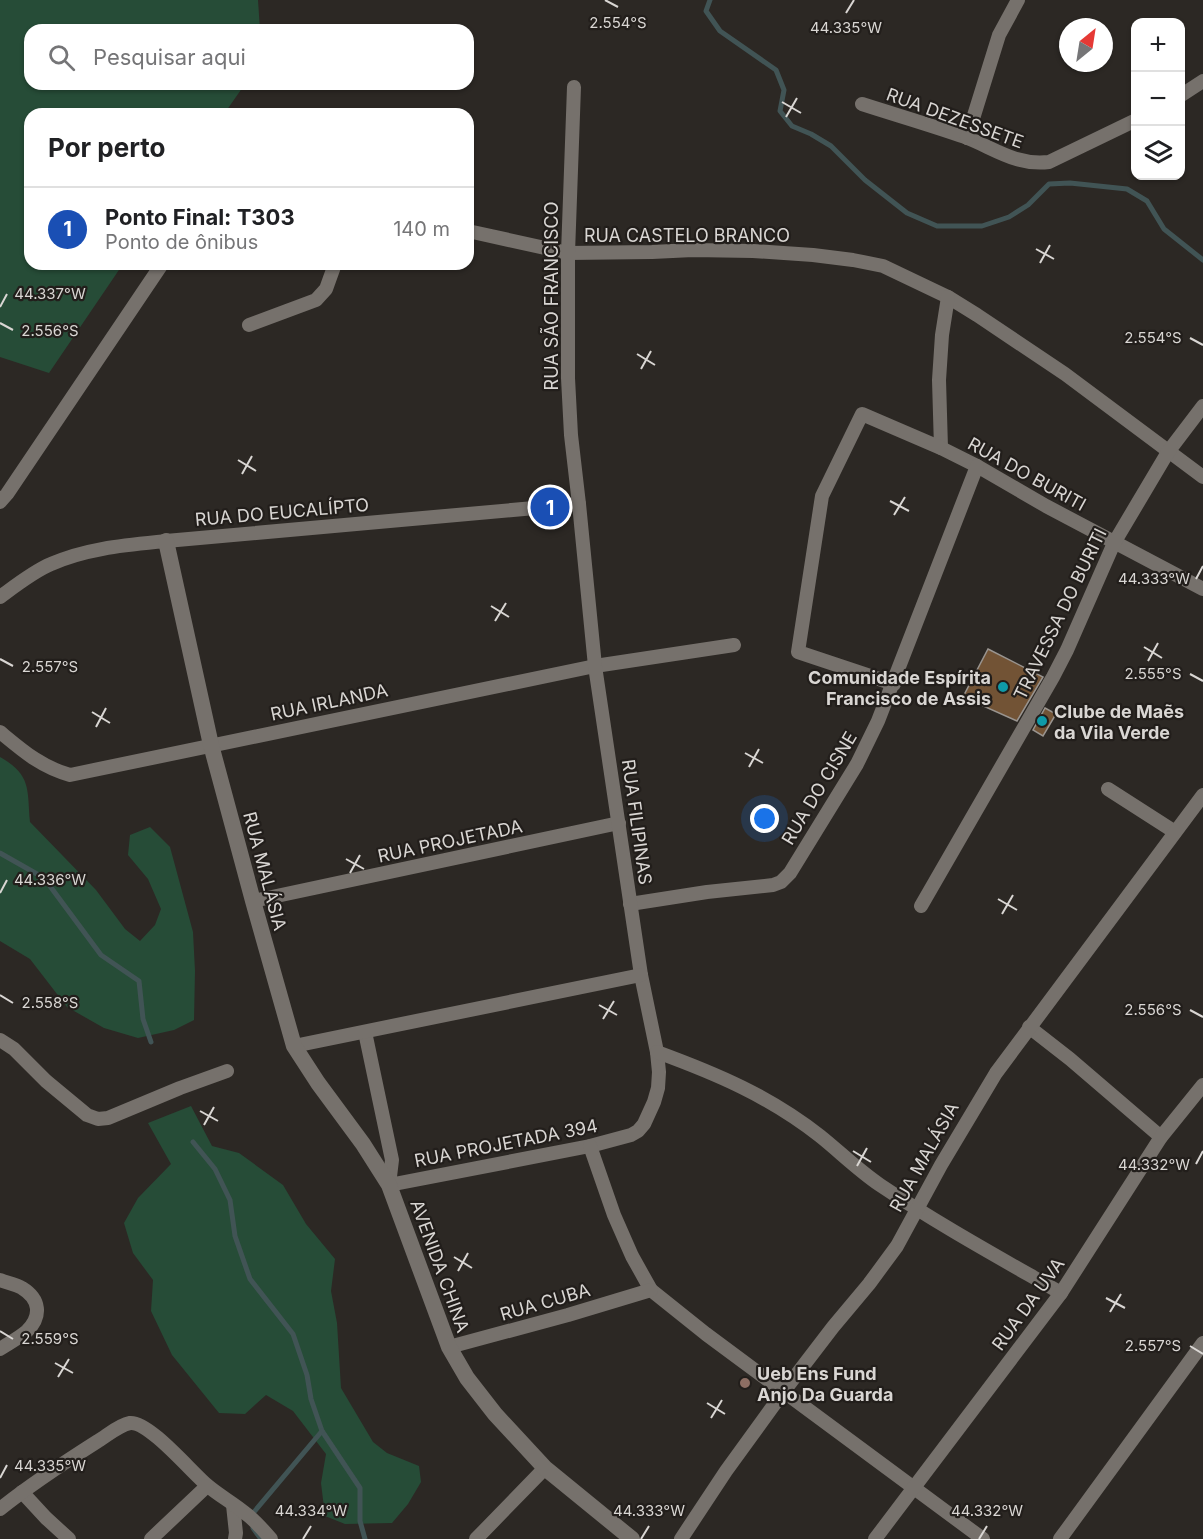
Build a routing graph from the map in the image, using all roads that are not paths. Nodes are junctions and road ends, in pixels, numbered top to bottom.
1 (1018, 0) edge
2 (1203, 81) edge
3 (574, 87) dead end
4 (1185, 93) edge
5 (862, 104) dead end
6 (1131, 122) edge
7 (967, 138) junction
8 (474, 232) edge
9 (568, 253) junction
10 (158, 270) edge
11 (333, 270) edge
12 (948, 297) junction
13 (249, 325) dead end
14 (1203, 405) edge
15 (941, 448) junction
16 (1168, 452) junction
17 (977, 466) junction
18 (1203, 477) edge
19 (0, 502) edge
20 (579, 504) junction
21 (166, 541) junction
22 (1114, 543) junction
23 (1203, 589) edge
24 (0, 597) edge
25 (734, 645) dead end
26 (595, 666) junction
27 (894, 684) junction
28 (0, 732) edge
29 (211, 745) junction
30 (1108, 789) dead end
31 (1203, 795) edge
32 (619, 823) junction
33 (1176, 832) junction
34 (253, 901) junction
35 (630, 904) junction
36 (921, 906) dead end
37 (641, 975) junction
38 (1029, 1028) junction
39 (365, 1032) junction
40 (0, 1040) edge
41 (294, 1046) junction
42 (657, 1052) junction
43 (227, 1071) dead end
44 (1203, 1085) edge
45 (631, 1135) joint
46 (1161, 1137) junction
47 (590, 1146) junction
48 (389, 1185) junction
49 (918, 1209) junction
50 (0, 1281) edge
51 (651, 1290) junction
52 (1061, 1293) junction
53 (1203, 1343) edge
54 (449, 1347) junction
55 (0, 1349) edge
56 (784, 1391) junction
57 (545, 1468) junction
58 (207, 1485) junction
59 (913, 1488) junction
60 (22, 1492) junction
61 (233, 1505) junction
62 (0, 1509) edge
63 (69, 1539) edge
64 (151, 1539) edge
65 (235, 1539) edge
66 (271, 1539) edge
67 (476, 1539) edge
68 (632, 1539) edge
69 (681, 1539) edge
70 (875, 1539) edge
71 (983, 1539) edge
72 (1059, 1539) edge

1 - 7 street
2 - 4 street
3 - 9 street, RUA SÃO FRANCISCO
5 - 7 street, RUA DEZESSETE
6 - 7 street, RUA DEZESSETE
8 - 9 street, RUA CASTELO BRANCO
9 - 12 street, RUA CASTELO BRANCO
9 - 20 street, RUA SÃO FRANCISCO
10 - 19 street
11 - 13 street
12 - 15 street
12 - 16 street, RUA CASTELO BRANCO
14 - 16 street, TRAVESSA DO BURITI
15 - 17 street, RUA DO BURITI
15 - 27 street, RUA DO BURITI
16 - 18 street, RUA CASTELO BRANCO
16 - 22 street, TRAVESSA DO BURITI
17 - 22 street, RUA DO BURITI
17 - 27 street, RUA DO CISNE
20 - 21 street, RUA DO EUCALÍPTO
20 - 26 street, RUA FILIPINAS
21 - 24 street, RUA DO EUCALÍPTO
21 - 29 street, RUA MALÁSIA
22 - 23 street, RUA DO BURITI
22 - 36 street, TRAVESSA DO BURITI
25 - 26 street, RUA IRLANDA
26 - 29 street, RUA IRLANDA
26 - 32 street, RUA FILIPINAS
27 - 35 street, RUA DO CISNE
28 - 29 street, RUA IRLANDA
29 - 34 street, RUA MALÁSIA
30 - 33 street
31 - 33 street, RUA MALÁSIA
32 - 34 street, RUA PROJETADA
32 - 35 street, RUA FILIPINAS
33 - 38 street, RUA MALÁSIA
34 - 41 street, RUA MALÁSIA
35 - 37 street, RUA FILIPINAS
37 - 39 street
37 - 42 street, RUA FILIPINAS
38 - 46 street
38 - 49 street, RUA MALÁSIA
39 - 41 street
39 - 48 street
40 - 43 street
41 - 48 street, RUA MALÁSIA
42 - 45 street, RUA FILIPINAS
42 - 49 street
44 - 46 street, RUA DA UVA
45 - 47 street, RUA PROJETADA 394
46 - 52 street, RUA DA UVA
47 - 48 street, RUA PROJETADA 394
47 - 51 street
48 - 54 street, AVENIDA CHINA
49 - 52 street
49 - 56 street, RUA MALÁSIA
50 - 55 street
51 - 54 street, RUA CUBA
51 - 56 street
52 - 59 street, RUA DA UVA
53 - 72 street
54 - 57 street, AVENIDA CHINA
56 - 59 street
56 - 69 street, RUA MALÁSIA
57 - 67 street
57 - 68 street, AVENIDA CHINA
58 - 60 street
58 - 61 street
58 - 64 street
59 - 70 street, RUA DA UVA
59 - 71 street
60 - 62 street
60 - 63 street
61 - 65 street
61 - 66 street

